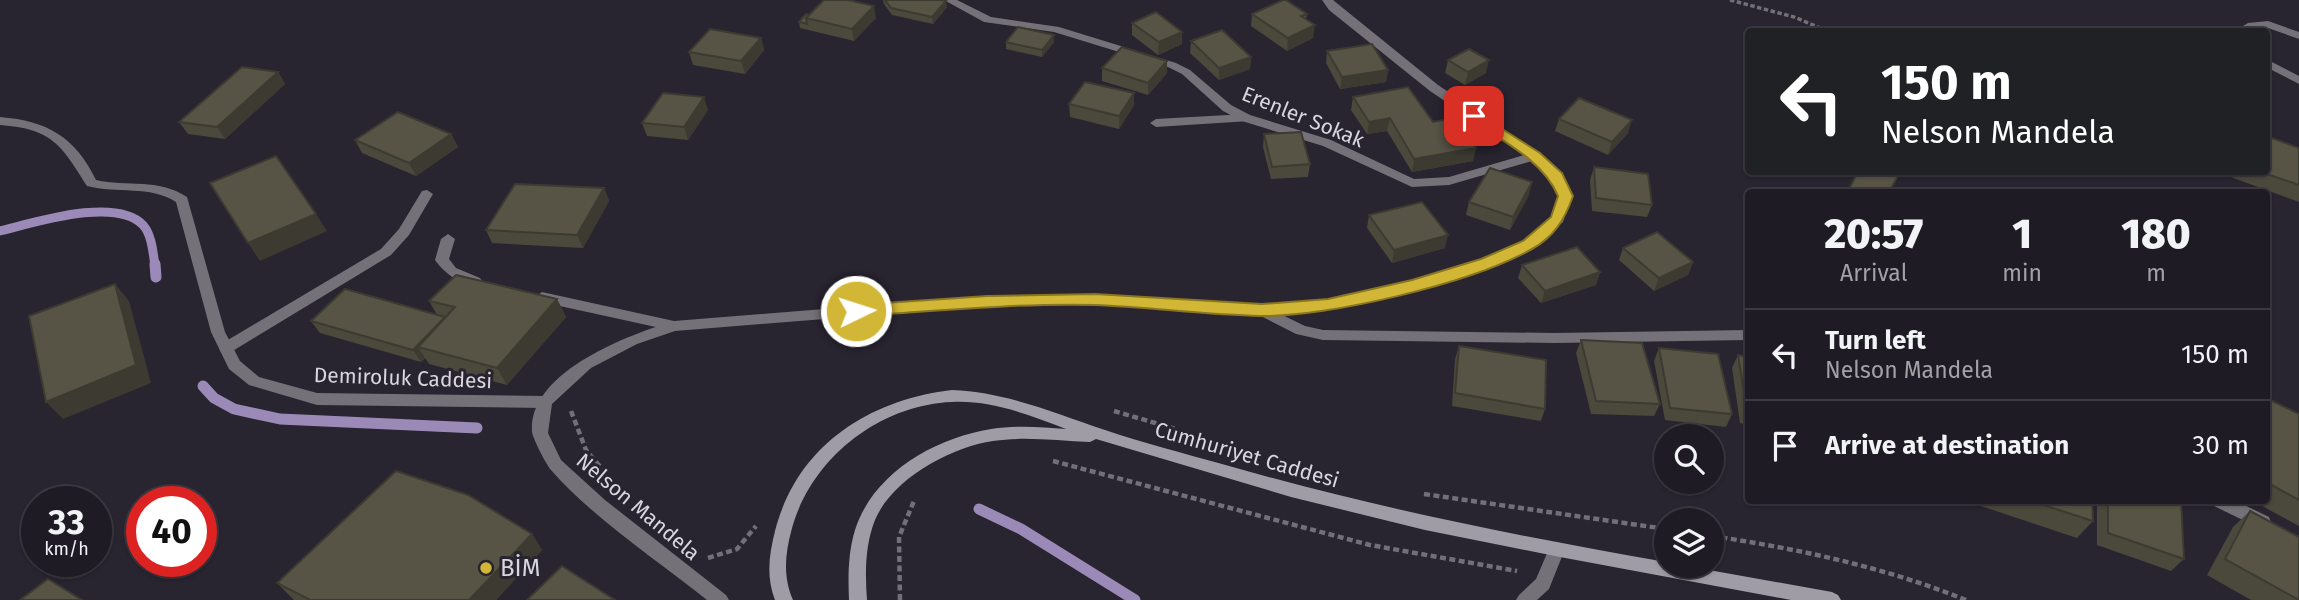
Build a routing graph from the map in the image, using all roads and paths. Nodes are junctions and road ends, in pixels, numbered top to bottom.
1 (949, 0) edge
2 (1327, 0) edge
3 (1730, 0) edge
4 (1820, 28) edge
5 (2242, 28) edge
6 (2299, 36) edge
7 (2270, 64) edge
8 (2299, 81) edge
9 (1246, 118) junction
10 (0, 121) edge
11 (1156, 123) dead end
12 (1535, 156) junction
13 (427, 194) dead end
14 (448, 239) dead end
15 (490, 285) edge
16 (528, 294) edge
17 (1262, 310) junction
18 (674, 326) junction
19 (1745, 335) edge
20 (226, 348) junction
21 (545, 402) junction
22 (1105, 436) junction
23 (1040, 458) dead end
24 (920, 495) dead end
25 (2226, 504) edge
26 (2276, 528) edge
27 (1724, 538) edge
28 (1557, 549) junction
29 (1546, 576) junction
30 (720, 600) edge
31 (784, 600) edge
32 (858, 600) edge
33 (900, 600) edge
34 (1525, 600) edge
35 (1832, 600) edge
36 (1966, 600) edge

1 - 9 street, Erenler Sokak
2 - 12 street
3 - 4 path
5 - 6 street
7 - 8 street
9 - 11 street
9 - 12 street, Erenler Sokak
10 - 20 street, Demiroluk Caddesi
12 - 17 street
13 - 20 street
14 - 15 street
16 - 18 street
17 - 18 street
17 - 19 street
18 - 21 street
20 - 21 street, Demiroluk Caddesi
21 - 30 street, Nelson Mandela
22 - 28 main road, Cumhuriyet Caddesi
22 - 31 main road, Cumhuriyet Caddesi
22 - 32 main road
23 - 29 path
24 - 33 path
25 - 26 street
27 - 36 path
28 - 29 street
28 - 35 main road, Cumhuriyet Caddesi
29 - 34 street

